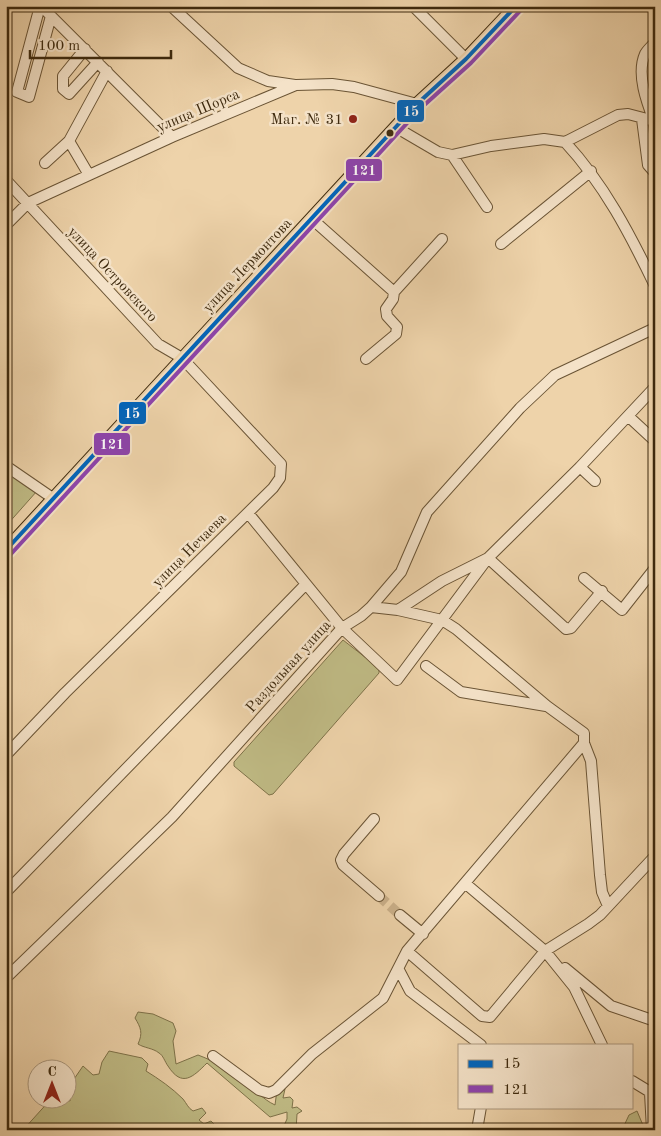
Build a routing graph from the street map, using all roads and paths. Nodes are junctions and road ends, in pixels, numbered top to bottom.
1 (41, 6) edge
2 (171, 6) edge
3 (413, 6) edge
4 (516, 6) edge
5 (51, 16) junction
6 (655, 42) edge
7 (85, 49) junction
8 (466, 59) junction
9 (98, 62) junction
10 (107, 71) junction
11 (296, 85) junction
12 (650, 97) edge
13 (417, 104) junction
14 (642, 119) junction
15 (655, 121) edge
16 (397, 128) junction
17 (172, 137) junction
18 (69, 142) junction
19 (565, 142) junction
20 (452, 155) junction
21 (45, 163) dead end
22 (591, 172) junction
23 (655, 173) edge
24 (89, 175) junction
25 (6, 180) edge
26 (28, 203) junction
27 (487, 207) dead end
28 (312, 219) junction
29 (6, 225) edge
30 (442, 239) dead end
31 (501, 244) dead end
32 (655, 286) edge
33 (394, 292) junction
34 (655, 328) edge
35 (182, 358) junction
36 (366, 359) dead end
37 (655, 387) edge
38 (628, 416) junction
39 (655, 441) edge
40 (6, 466) edge
41 (580, 467) junction
42 (595, 481) dead end
43 (54, 499) junction
44 (248, 513) junction
45 (6, 550) edge
46 (488, 558) junction
47 (655, 568) edge
48 (584, 578) dead end
49 (305, 584) junction
50 (602, 591) junction
51 (371, 607) junction
52 (398, 610) junction
53 (442, 620) junction
54 (342, 628) junction
55 (426, 666) dead end
56 (547, 706) junction
57 (584, 743) junction
58 (6, 756) edge
59 (374, 819) dead end
60 (655, 856) edge
61 (466, 884) junction
62 (6, 892) edge
63 (379, 896) tunnel mouth
64 (608, 906) junction
65 (400, 915) tunnel mouth
66 (423, 934) junction
67 (545, 950) junction
68 (407, 951) junction
69 (399, 970) junction
70 (6, 978) edge
71 (655, 1021) edge
72 (480, 1044) edge
73 (602, 1044) edge
74 (213, 1056) dead end
75 (634, 1082) edge
76 (653, 1094) edge
77 (481, 1108) edge
78 (477, 1130) edge
79 (652, 1130) edge

1 - 5 street
1 - 5 street
2 - 11 street
3 - 8 street
4 - 8 main road, улица Лермонтова
5 - 7 street
6 - 12 street
7 - 9 street
7 - 9 street
8 - 13 main road, улица Лермонтова
9 - 10 street
10 - 17 street
10 - 18 street
11 - 13 street, улица Щорса
11 - 17 street, улица Щорса
12 - 15 street
13 - 16 main road, улица Лермонтова
14 - 15 street
14 - 19 street
14 - 23 street
16 - 20 street
16 - 28 main road, улица Лермонтова
17 - 24 street, улица Щорса
18 - 21 street
18 - 24 street
19 - 20 street
19 - 22 street
20 - 27 street
22 - 31 street
22 - 32 street
24 - 26 street, улица Щорса
25 - 26 street, улица Островского
26 - 29 street, улица Щорса
26 - 35 street, улица Островского
28 - 33 street
28 - 35 main road, улица Лермонтова
30 - 33 street
33 - 36 street
34 - 51 street, Раздольная улица
35 - 43 main road, улица Лермонтова
35 - 44 street, улица Нечаева
37 - 38 street
38 - 39 street
38 - 41 street
40 - 43 street
41 - 42 street
41 - 46 street
43 - 45 main road, улица Лермонтова
44 - 49 street
44 - 58 street, улица Нечаева
46 - 50 street
46 - 52 street
46 - 53 street
47 - 50 street
48 - 50 street
49 - 54 street
49 - 62 street
51 - 52 street
51 - 54 street, Раздольная улица
52 - 53 street
53 - 54 street
53 - 56 street
54 - 70 street, Раздольная улица
55 - 56 street
56 - 57 street
57 - 61 street
57 - 64 street
59 - 63 street
60 - 64 street
61 - 66 street
61 - 67 street
64 - 67 street
65 - 66 street
66 - 68 street
67 - 68 street
67 - 71 street
67 - 73 street
68 - 69 street
69 - 72 street
69 - 74 street
75 - 76 street
76 - 79 street
77 - 78 street

